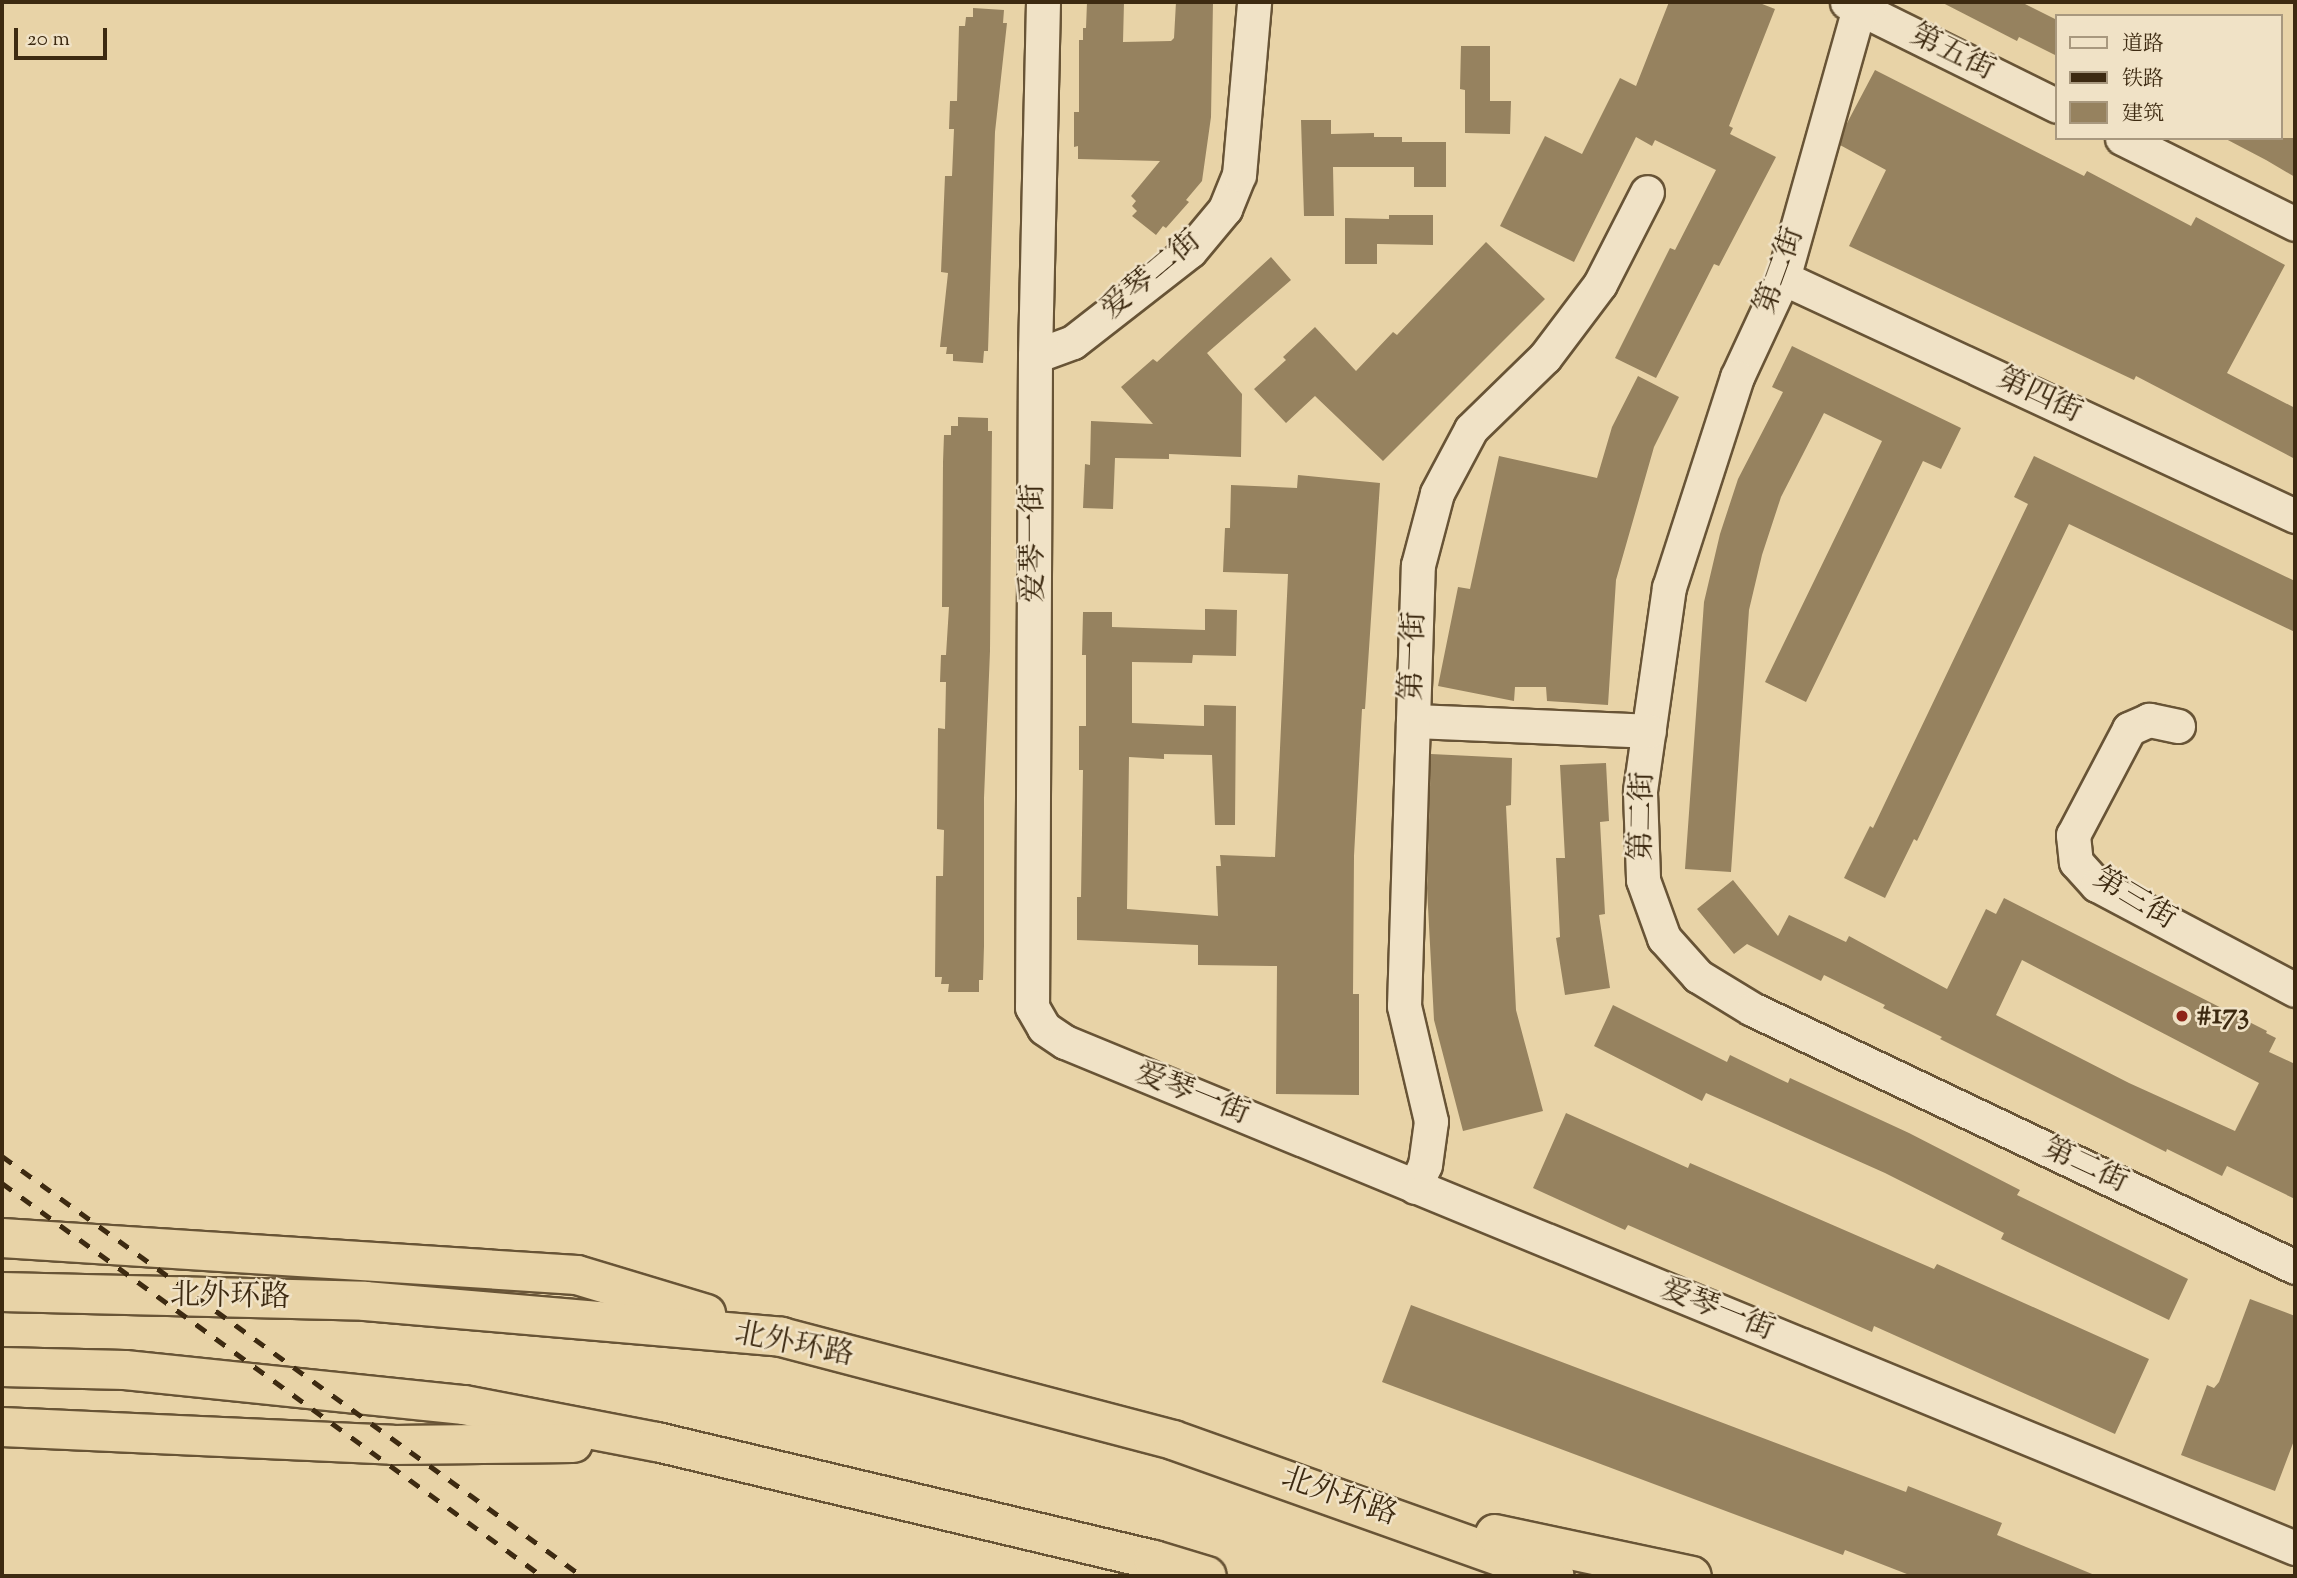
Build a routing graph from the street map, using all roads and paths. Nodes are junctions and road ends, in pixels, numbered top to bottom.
1 (1043, 2) edge
2 (1254, 2) edge
3 (1853, 5) edge
4 (2056, 106) edge
5 (2126, 140) edge
6 (1647, 192) dead end
7 (2295, 224) edge
8 (1783, 278) junction
9 (1035, 356) junction
10 (2295, 516) edge
11 (1413, 721) junction
12 (2178, 726) dead end
13 (1648, 731) junction
14 (2295, 990) edge
15 (1415, 1187) junction
16 (2, 1238) edge
17 (2295, 1267) edge
18 (2, 1292) edge
19 (781, 1337) junction
20 (2, 1367) edge
21 (2, 1427) edge
22 (657, 1442) junction
23 (1375, 1510) junction
24 (2295, 1548) edge
25 (1207, 1576) edge
26 (1554, 1576) edge
27 (1692, 1576) edge

1 - 9 street, 爱琴一街
2 - 9 street, 爱琴二街
3 - 4 street, 第五街
3 - 8 street, 第二街
5 - 7 street
6 - 11 street, 第一街
8 - 10 street, 第四街
8 - 13 street, 第二街
9 - 15 street, 爱琴一街
11 - 13 street
11 - 15 street, 第一街
12 - 14 street, 第三街
13 - 17 street, 第二街
15 - 24 street, 爱琴一街
16 - 19 highway
18 - 19 highway, 北外环路
19 - 23 highway, 北外环路
20 - 22 highway
21 - 22 highway
22 - 25 highway
23 - 26 highway, 北外环路
23 - 27 highway

